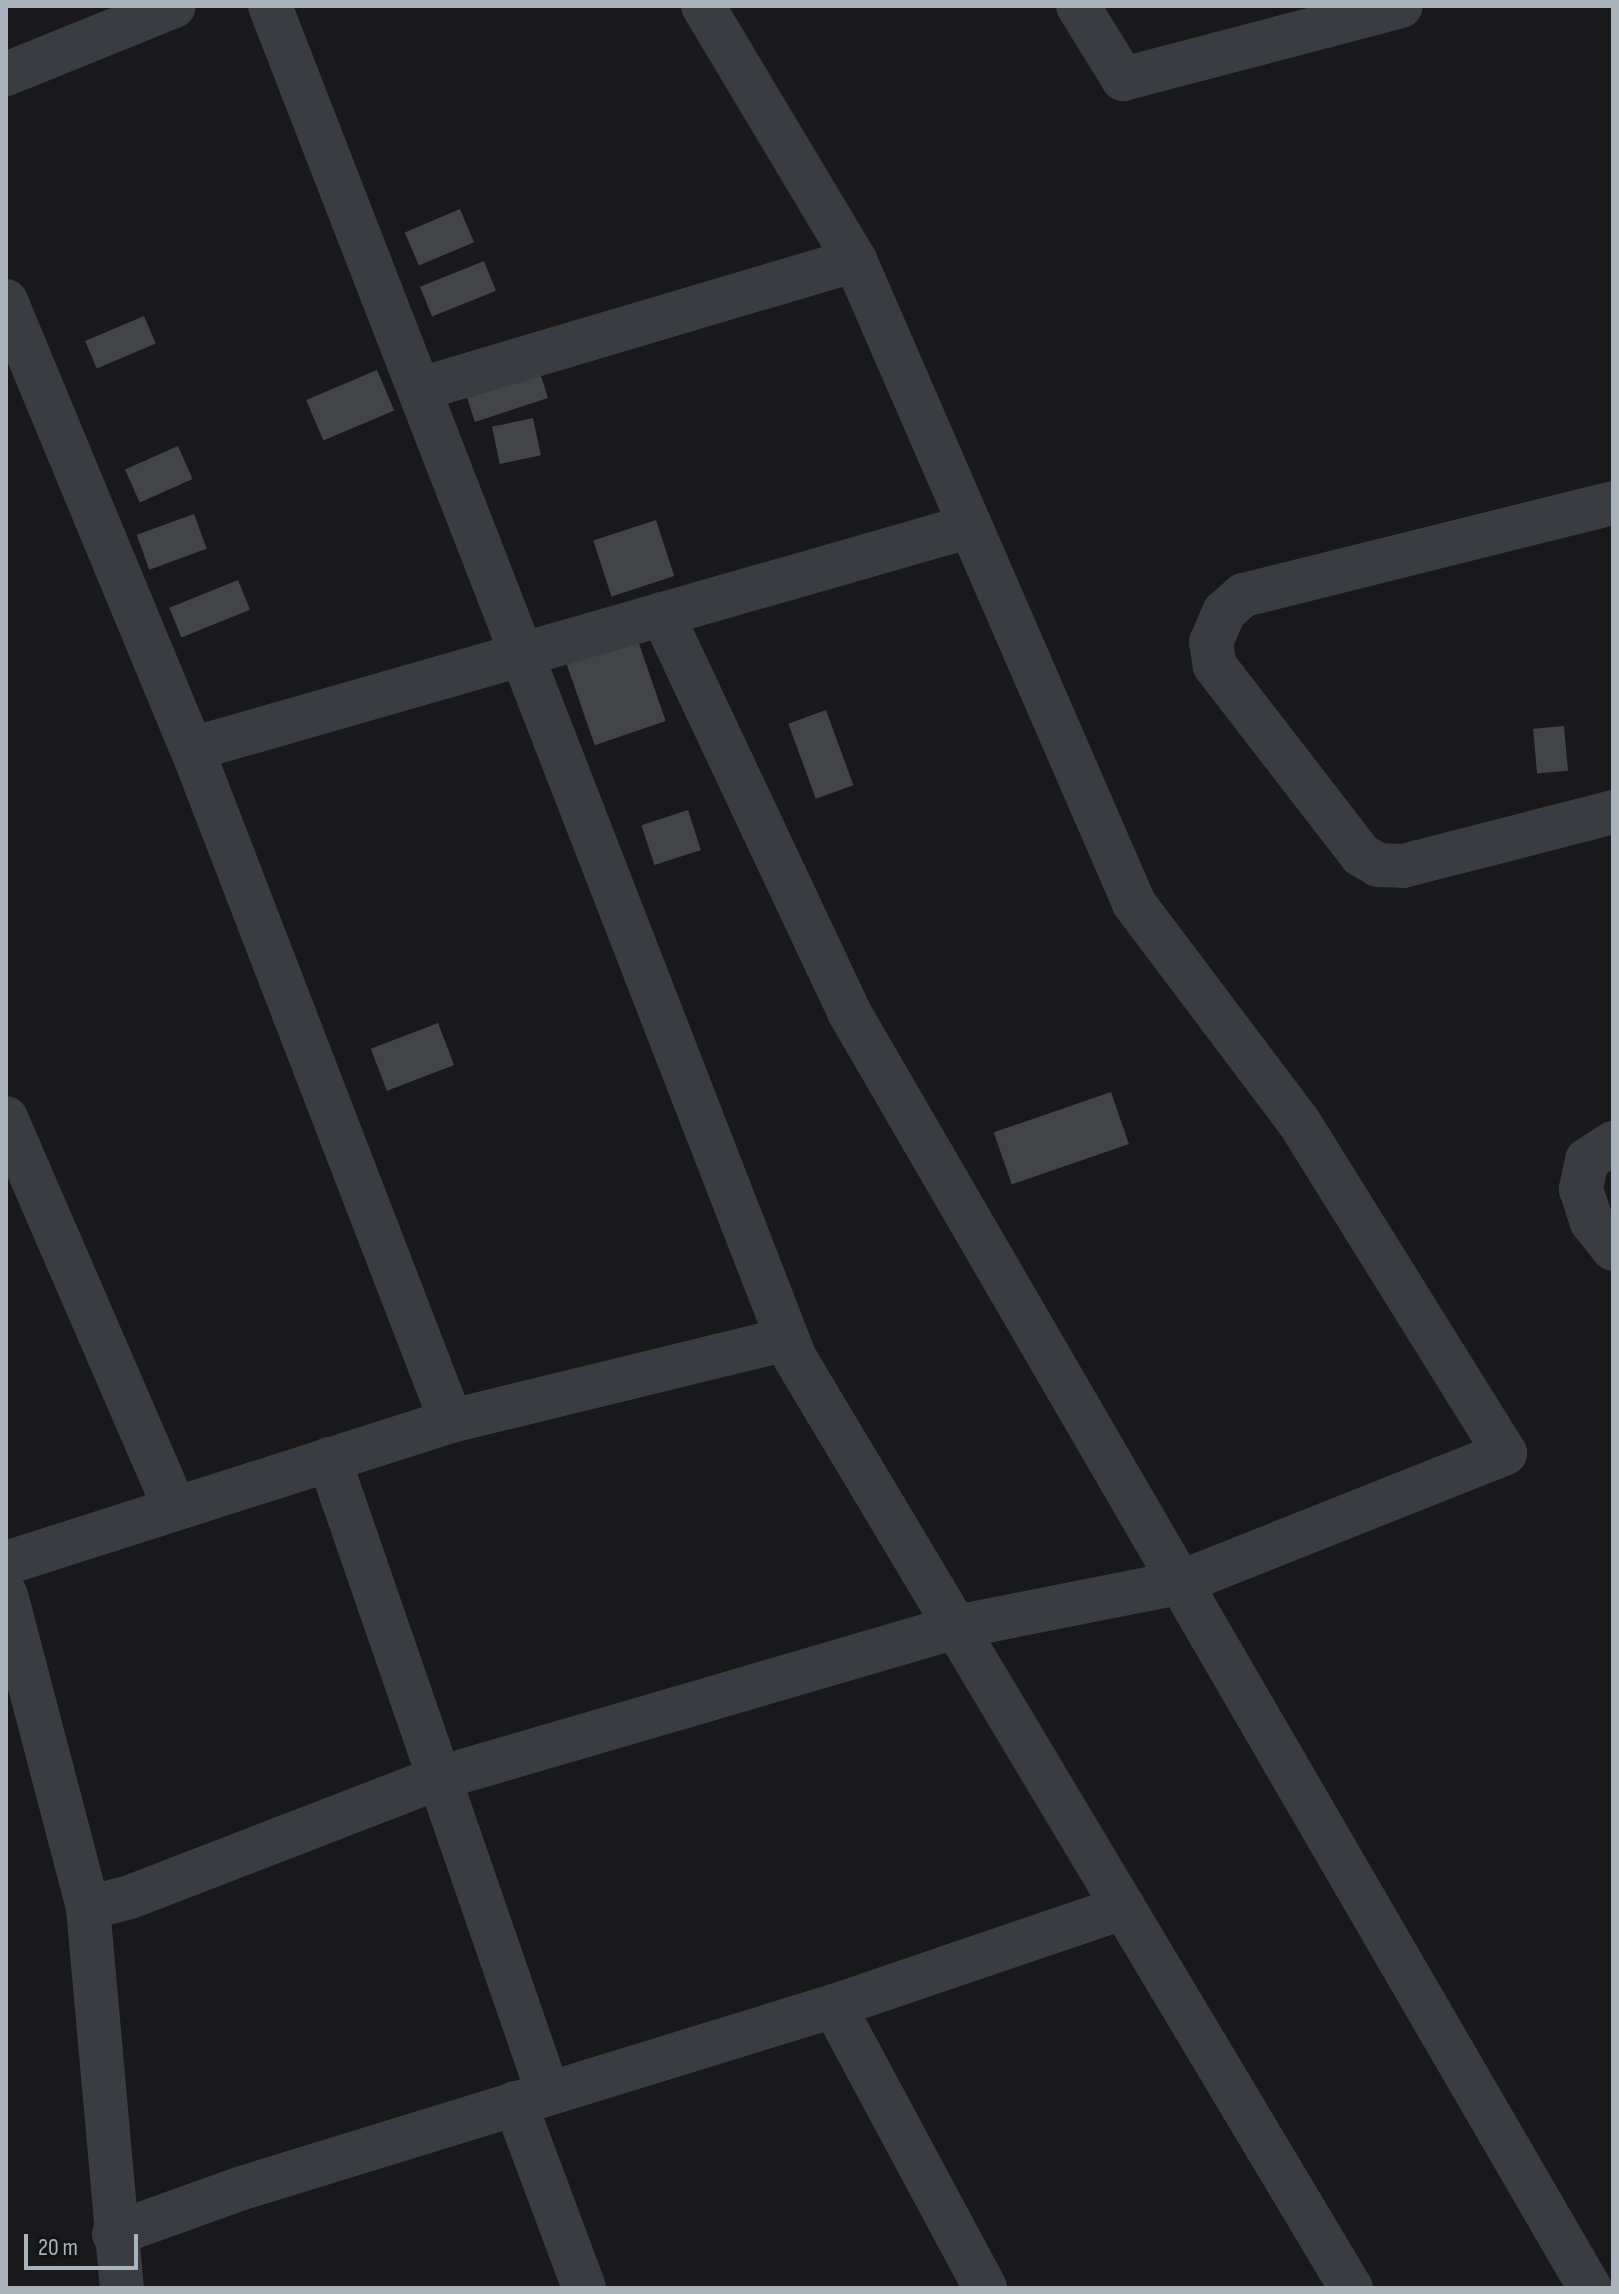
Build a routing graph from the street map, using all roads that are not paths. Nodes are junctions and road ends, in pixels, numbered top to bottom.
1 (174, 6) edge
2 (270, 6) edge
3 (703, 6) edge
4 (1078, 6) edge
5 (1401, 6) edge
6 (6, 74) edge
7 (855, 260) junction
8 (6, 301) edge
9 (420, 389) junction
10 (1613, 503) edge
11 (967, 527) junction
12 (662, 614) junction
13 (523, 652) junction
14 (192, 749) junction
15 (1613, 812) edge
16 (6, 1118) edge
17 (1613, 1143) edge
18 (1613, 1249) edge
19 (787, 1339) junction
20 (451, 1421) junction
21 (329, 1459) junction
22 (175, 1508) junction
23 (6, 1563) edge
24 (1179, 1583) junction
25 (6, 1595) edge
26 (956, 1627) junction
27 (439, 1778) junction
28 (1124, 1907) junction
29 (88, 1908) junction
30 (834, 2006) junction
31 (531, 2098) junction
32 (114, 2234) junction
33 (122, 2288) edge
34 (584, 2288) edge
35 (985, 2288) edge
36 (1351, 2288) edge
37 (1590, 2288) edge

1 - 6 street
2 - 9 street
3 - 7 street
4 - 5 street
7 - 9 street
7 - 11 street
8 - 14 street
9 - 13 street
10 - 15 street
11 - 12 street
11 - 24 street
12 - 13 street
12 - 24 street
13 - 14 street
13 - 19 street
14 - 20 street
16 - 22 street
17 - 18 street
19 - 20 street
19 - 26 street
20 - 21 street
21 - 22 street
21 - 27 street
22 - 23 street
24 - 26 street
24 - 37 street
25 - 29 street
26 - 27 street
26 - 28 street
27 - 29 street
27 - 31 street
28 - 30 street
28 - 36 street
29 - 32 street
30 - 31 street
30 - 35 street
31 - 32 street
31 - 34 street
32 - 33 street

